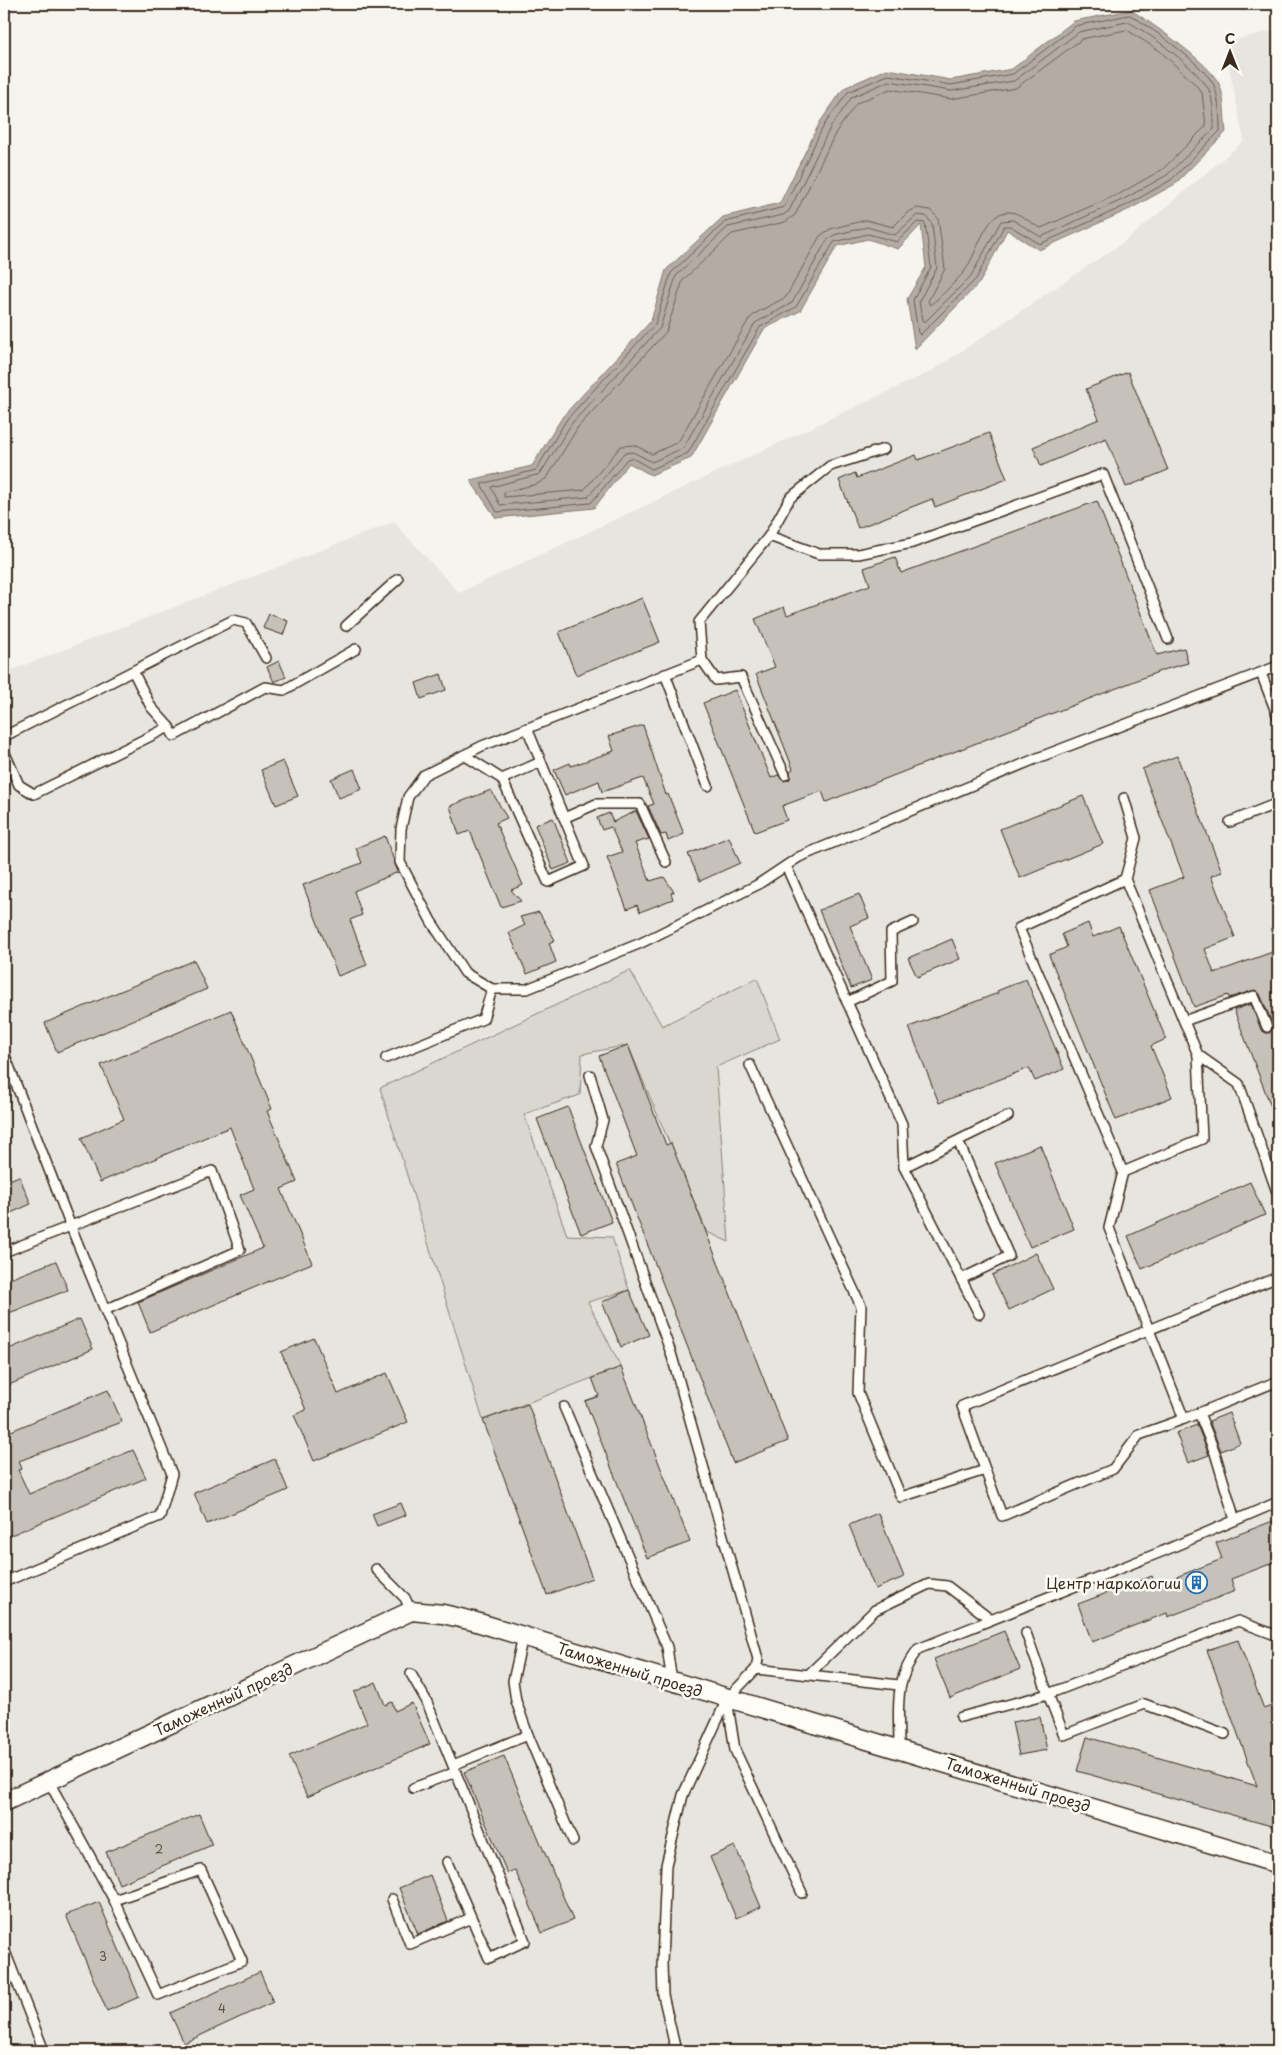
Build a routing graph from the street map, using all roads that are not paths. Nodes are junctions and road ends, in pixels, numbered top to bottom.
1 (884, 449) dead end
2 (768, 536) junction
3 (398, 579) dead end
4 (346, 626) dead end
5 (1168, 639) dead end
6 (356, 649) dead end
7 (266, 658) dead end
8 (702, 660) junction
9 (1278, 666) edge
10 (133, 671) junction
11 (1261, 673) junction
12 (665, 674) junction
13 (1278, 717) edge
14 (169, 727) junction
15 (526, 728) junction
16 (464, 755) junction
17 (541, 762) junction
18 (785, 775) dead end
19 (502, 778) junction
20 (708, 786) dead end
21 (1124, 798) dead end
22 (1278, 803) edge
23 (564, 818) junction
24 (1230, 822) dead end
25 (666, 862) dead end
26 (786, 866) junction
27 (1125, 879) junction
28 (912, 922) dead end
29 (492, 990) junction
30 (848, 1002) junction
31 (1184, 1021) junction
32 (1268, 1027) dead end
33 (4, 1053) edge
34 (1198, 1055) junction
35 (386, 1058) dead end
36 (750, 1065) dead end
37 (590, 1075) dead end
38 (1008, 1116) dead end
39 (958, 1141) junction
40 (904, 1167) junction
41 (1122, 1172) junction
42 (1278, 1196) edge
43 (71, 1227) junction
44 (4, 1252) edge
45 (1278, 1277) edge
46 (961, 1280) junction
47 (105, 1310) junction
48 (979, 1314) dead end
49 (1149, 1331) junction
50 (1278, 1381) edge
51 (564, 1407) dead end
52 (1199, 1413) junction
53 (1184, 1419) junction
54 (986, 1470) junction
55 (1278, 1502) edge
56 (1236, 1520) junction
57 (376, 1569) dead end
58 (4, 1582) edge
59 (411, 1611) junction
60 (990, 1619) junction
61 (1026, 1633) dead end
62 (522, 1636) junction
63 (1278, 1636) edge
64 (756, 1669) junction
65 (411, 1674) dead end
66 (809, 1674) junction
67 (672, 1682) junction
68 (899, 1684) junction
69 (1048, 1694) junction
70 (727, 1699) junction
71 (961, 1717) dead end
72 (1225, 1734) dead end
73 (528, 1735) junction
74 (899, 1747) junction
75 (454, 1768) junction
76 (48, 1780) junction
77 (413, 1788) dead end
78 (4, 1802) edge
79 (573, 1841) dead end
80 (447, 1862) dead end
81 (1278, 1864) edge
82 (802, 1893) dead end
83 (392, 1899) dead end
84 (114, 1900) junction
85 (471, 1918) junction
86 (4, 1949) edge
87 (6, 1966) edge
88 (44, 2051) edge
89 (676, 2051) edge

1 - 2 lane
2 - 5 lane
2 - 8 lane
3 - 4 lane
6 - 14 lane
7 - 10 lane
8 - 12 lane
8 - 18 lane
9 - 11 lane
10 - 14 lane
10 - 14 lane
11 - 13 lane
11 - 26 lane
12 - 15 lane
12 - 20 lane
15 - 16 lane
15 - 17 lane
16 - 19 lane
16 - 29 lane
17 - 19 lane
17 - 23 lane
19 - 23 lane
21 - 27 lane
22 - 24 lane
23 - 25 lane
26 - 29 lane
26 - 30 lane
27 - 31 lane
27 - 41 lane
28 - 30 lane
29 - 35 lane
30 - 40 lane
31 - 32 lane
31 - 34 lane
33 - 43 lane
34 - 41 lane
34 - 42 lane
36 - 54 lane
37 - 64 lane
38 - 39 lane
39 - 40 lane
39 - 46 lane
40 - 46 lane
41 - 49 lane
43 - 44 lane
43 - 47 lane
43 - 47 lane
45 - 49 lane
46 - 48 lane
47 - 58 lane
49 - 53 lane
49 - 54 lane
50 - 52 lane
51 - 67 lane
52 - 53 lane
52 - 56 lane
53 - 54 lane
55 - 56 lane
56 - 60 lane
57 - 59 lane
59 - 62 street, Таможенный проезд
59 - 76 street, Таможенный проезд
60 - 66 lane
60 - 68 lane
61 - 69 lane
62 - 67 street, Таможенный проезд
62 - 73 lane
63 - 69 lane
64 - 66 lane
64 - 70 lane
65 - 75 lane
66 - 68 lane
67 - 70 street, Таможенный проезд
68 - 74 lane
69 - 71 lane
69 - 72 lane
70 - 74 street, Таможенный проезд
70 - 82 lane
70 - 89 lane
73 - 75 lane
73 - 79 lane
74 - 81 street, Таможенный проезд
75 - 77 lane
75 - 85 lane
76 - 78 street, Таможенный проезд
76 - 84 lane
80 - 85 lane
83 - 85 lane
84 - 84 lane
86 - 87 lane
87 - 88 lane

